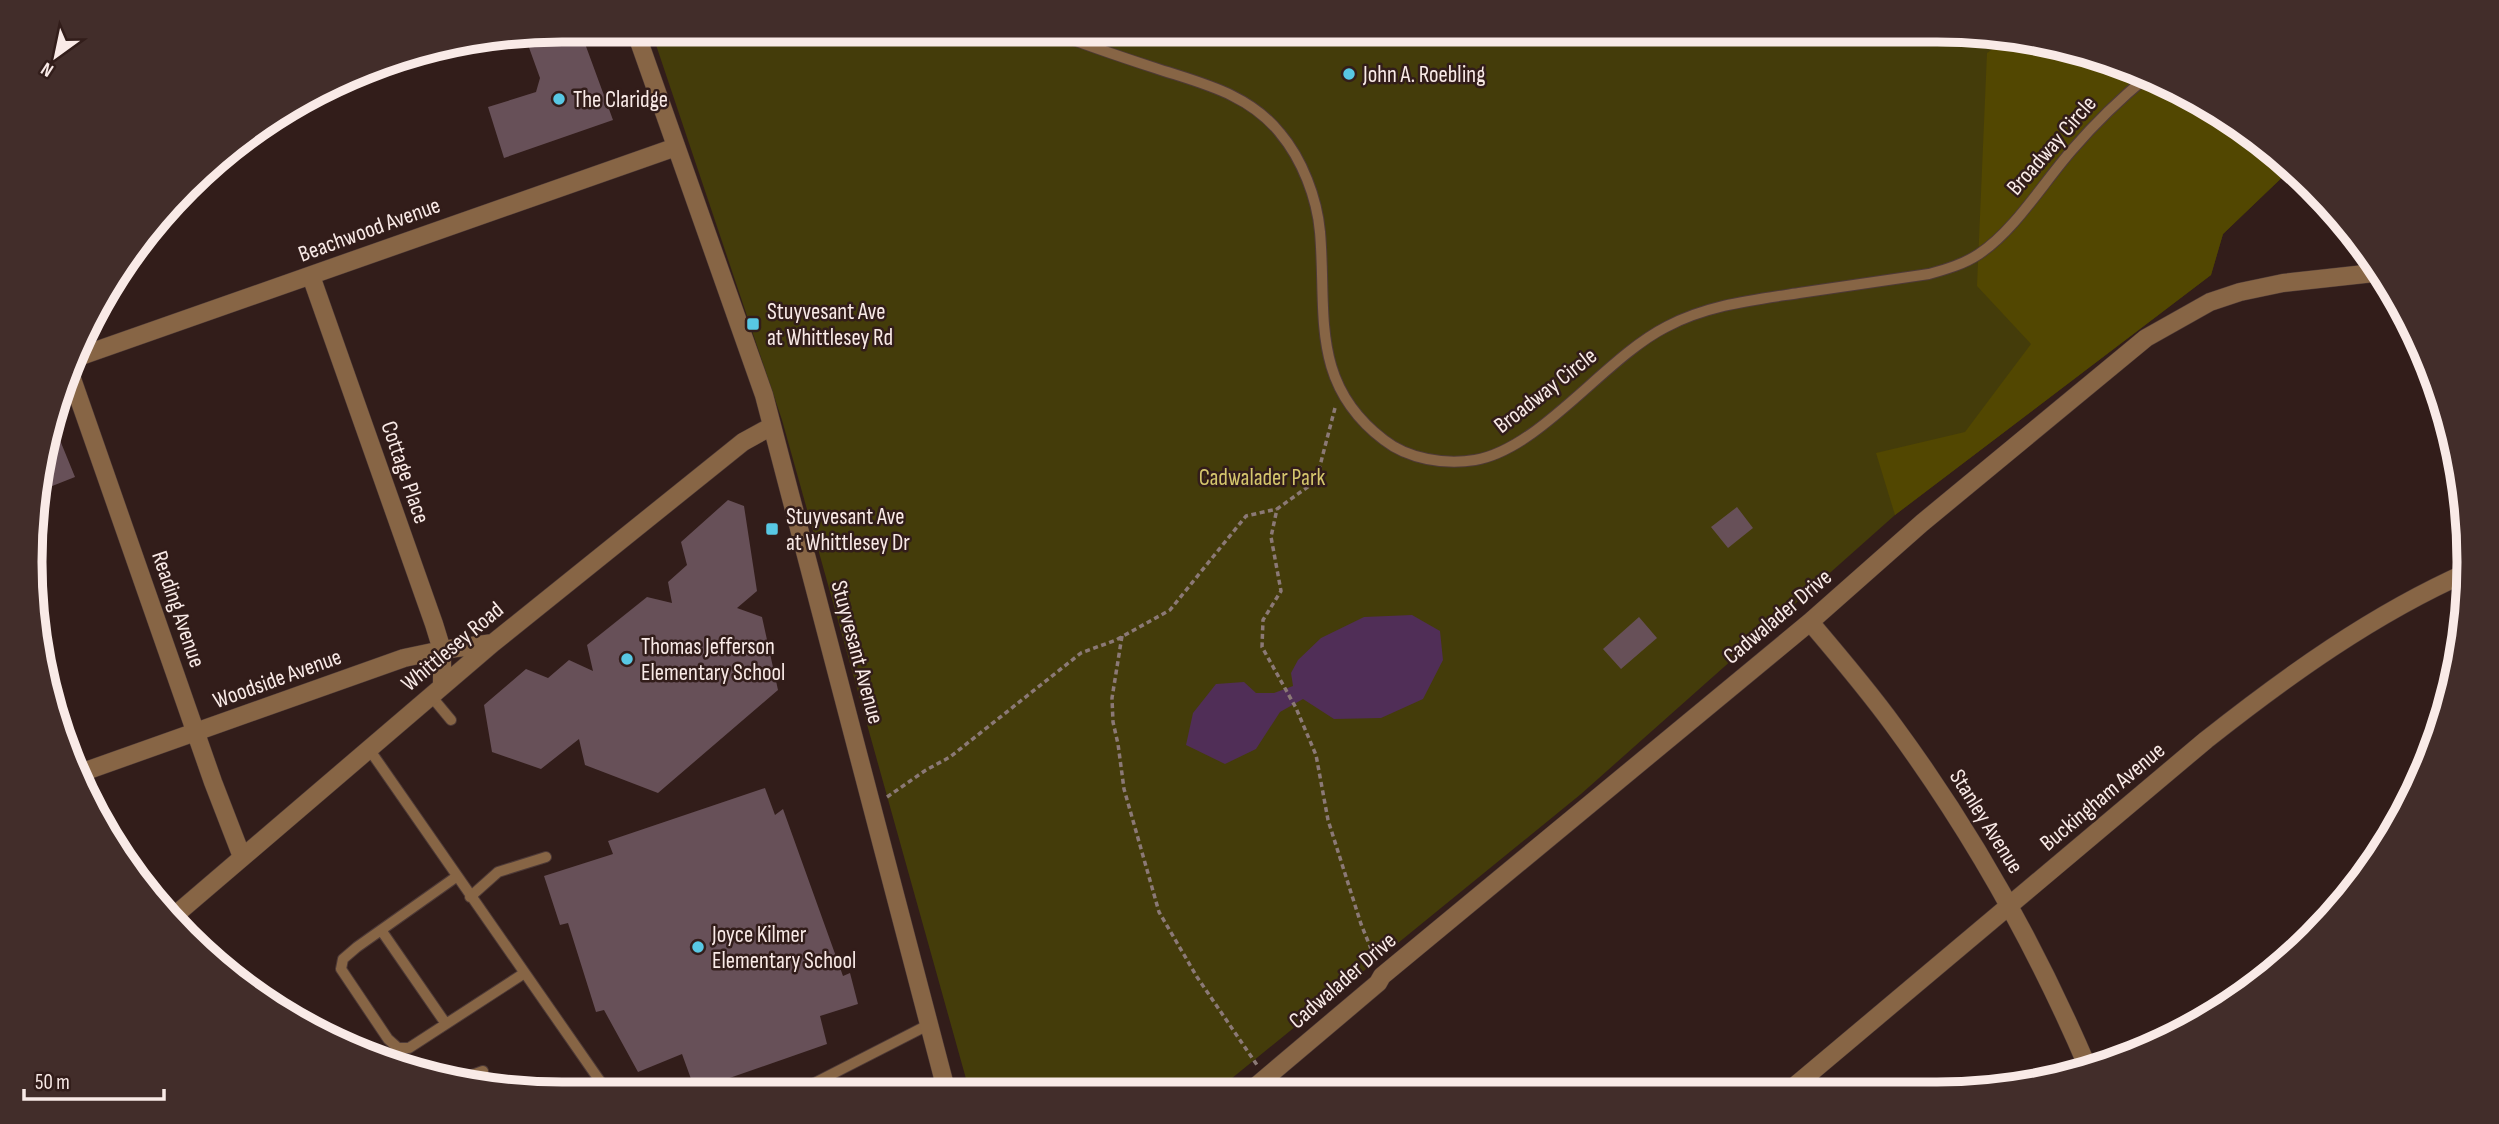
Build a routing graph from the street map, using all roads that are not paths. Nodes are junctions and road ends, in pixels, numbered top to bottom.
1 (639, 42) edge
2 (1082, 42) edge
3 (2139, 83) edge
4 (676, 147) junction
5 (2369, 274) edge
6 (311, 276) junction
7 (85, 355) edge
8 (74, 384) edge
9 (772, 426) junction
10 (2457, 578) edge
11 (1810, 622) junction
12 (493, 643) junction
13 (442, 650) junction
14 (437, 691) junction
15 (451, 719) dead end
16 (196, 732) junction
17 (369, 748) junction
18 (86, 771) edge
19 (242, 857) junction
20 (546, 857) dead end
21 (456, 877) junction
22 (470, 897) junction
23 (2011, 906) junction
24 (178, 913) edge
25 (382, 930) junction
26 (523, 974) junction
27 (446, 1024) junction
28 (928, 1025) junction
29 (2084, 1060) edge
30 (483, 1071) dead end
31 (474, 1074) edge
32 (600, 1082) edge
33 (818, 1082) edge
34 (944, 1082) edge
35 (1265, 1082) edge
36 (1800, 1082) edge

1 - 4 street, Stuyvesant Avenue
2 - 3 lane, Broadway Circle
4 - 6 street, Beachwood Avenue
4 - 9 street, Stuyvesant Avenue
5 - 11 street, Cadwalader Drive
6 - 7 street, Beachwood Avenue
6 - 13 street, Cottage Place
8 - 16 street, Reading Avenue
9 - 12 street, Whittlesey Road
9 - 28 street, Stuyvesant Avenue
10 - 23 street, Buckingham Avenue
11 - 23 street, Stanley Avenue
11 - 35 street, Cadwalader Drive
12 - 13 street, Woodside Avenue
12 - 14 street, Whittlesey Road
13 - 14 street, Cottage Place
13 - 16 street, Woodside Avenue
14 - 15 lane
14 - 17 street, Whittlesey Road
16 - 18 street, Woodside Avenue
16 - 19 street, Reading Avenue
17 - 19 street, Whittlesey Road
17 - 21 lane
19 - 24 street, Whittlesey Road
20 - 22 lane
21 - 22 lane
21 - 25 lane
22 - 26 lane
23 - 29 street, Stanley Avenue
23 - 36 street, Buckingham Avenue
25 - 27 lane
25 - 27 lane
26 - 27 lane
26 - 32 lane
28 - 33 lane
28 - 34 street, Stuyvesant Avenue
30 - 31 lane

